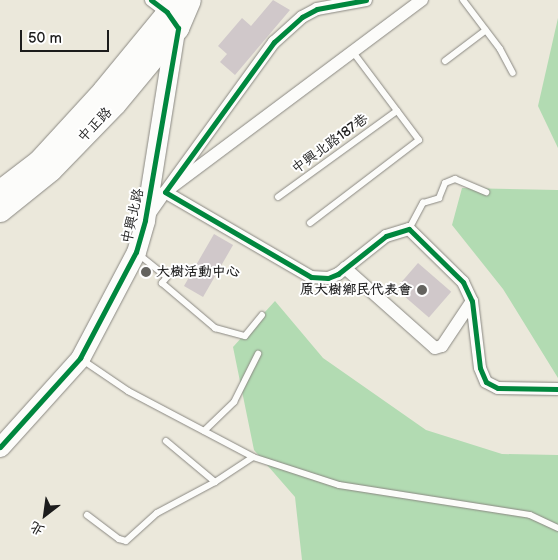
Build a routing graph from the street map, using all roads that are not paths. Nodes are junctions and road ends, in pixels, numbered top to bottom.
1 (190, 0) edge
2 (366, 0) edge
3 (422, 0) edge
4 (463, 0) edge
5 (167, 10) edge
6 (486, 30) junction
7 (353, 52) junction
8 (445, 61) dead end
9 (513, 72) dead end
10 (397, 111) junction
11 (0, 190) edge
12 (165, 192) junction
13 (486, 192) dead end
14 (278, 197) dead end
15 (0, 212) edge
16 (145, 220) junction
17 (310, 223) dead end
18 (409, 229) junction
19 (136, 252) junction
20 (345, 268) junction
21 (472, 301) junction
22 (262, 315) dead end
23 (258, 354) dead end
24 (80, 358) junction
25 (558, 389) edge
26 (204, 431) junction
27 (166, 441) dead end
28 (0, 447) edge
29 (253, 457) junction
30 (215, 482) junction
31 (87, 515) dead end
32 (558, 528) edge

1 - 5 main road
2 - 12 street
3 - 7 street, 中興北路
4 - 6 lane
5 - 11 main road, 中正路
5 - 15 main road, 中正路
5 - 16 street, 中興北路
6 - 8 lane
6 - 9 lane
7 - 10 lane
7 - 12 street, 中興北路
10 - 14 lane, 中興北路187巷
10 - 17 lane
12 - 16 street, 中興北路
12 - 20 street
13 - 18 lane
16 - 19 street, 中興北路
18 - 20 street
18 - 21 street
19 - 22 lane
19 - 24 street, 中興北路
20 - 21 street
21 - 25 street
23 - 26 lane
24 - 26 lane
24 - 28 street, 中興北路
26 - 29 lane
27 - 30 lane
29 - 30 lane
29 - 32 lane
30 - 31 lane

